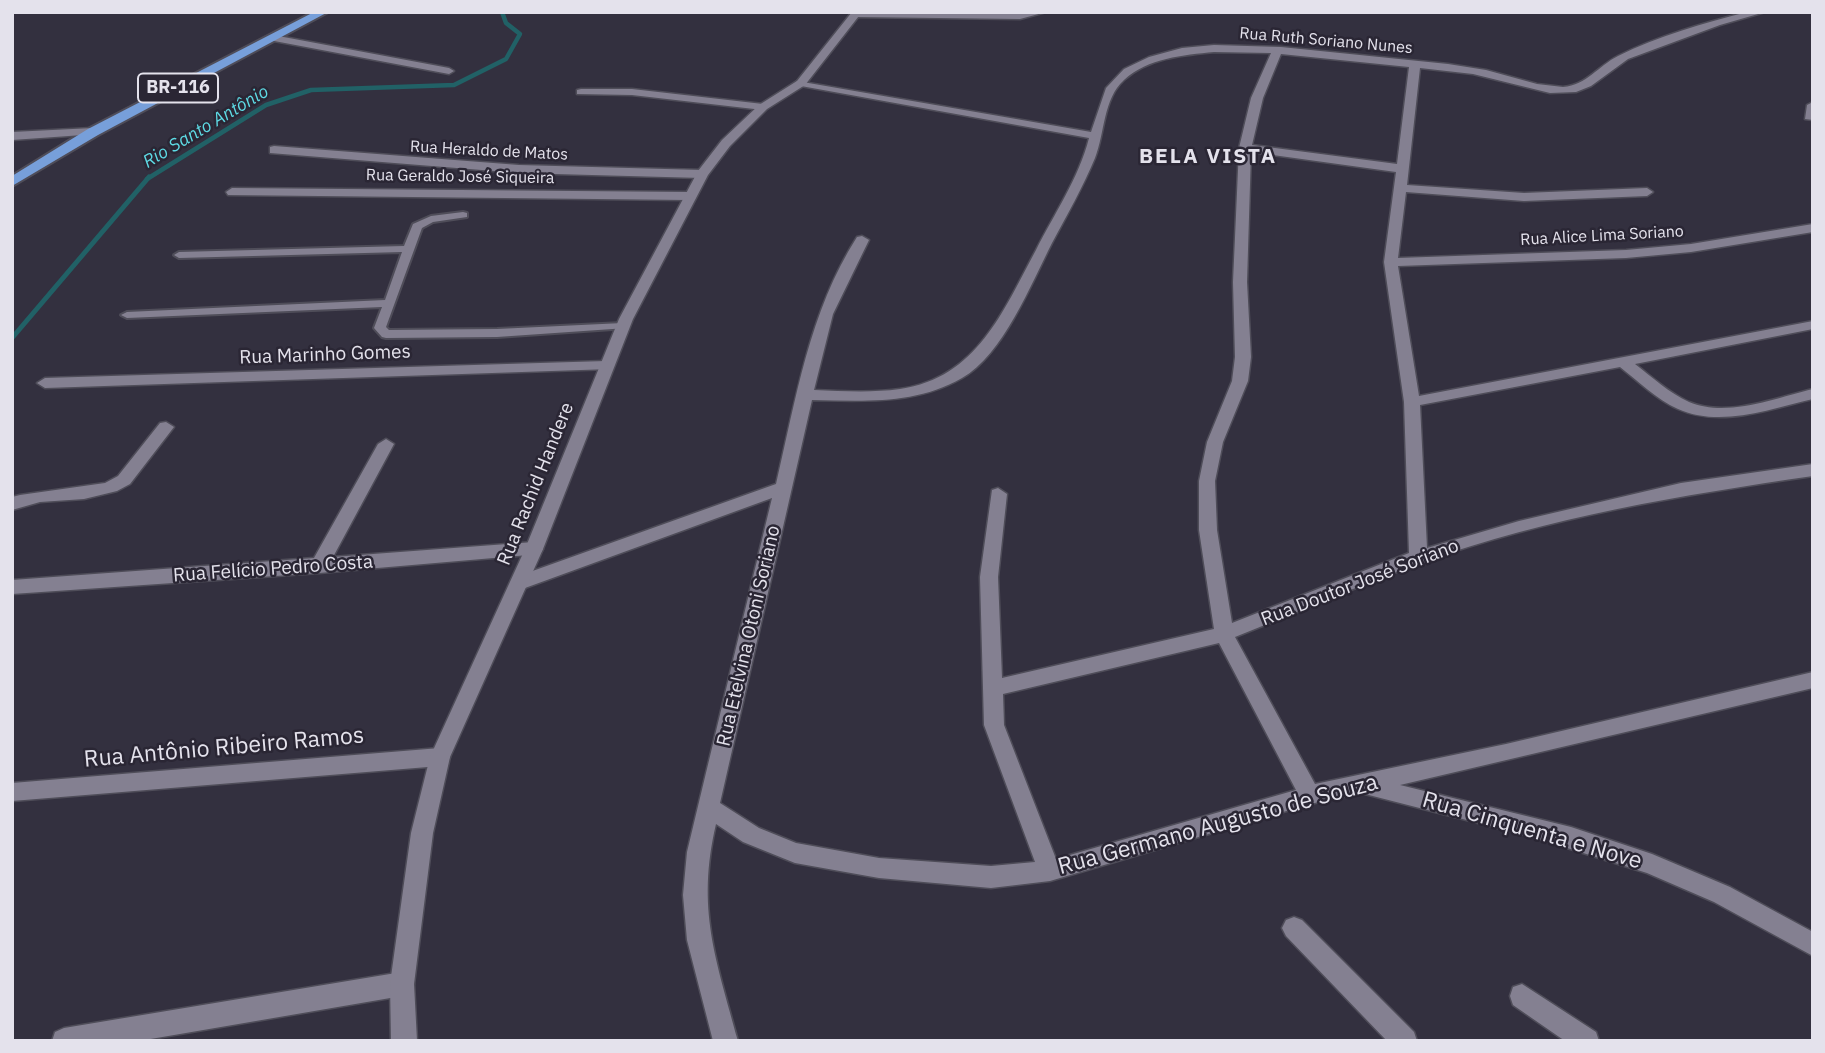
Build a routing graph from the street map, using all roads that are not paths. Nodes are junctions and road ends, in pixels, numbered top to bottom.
1 (323, 12) edge
2 (1041, 12) edge
3 (1760, 12) edge
4 (856, 13) edge
5 (273, 38) junction
6 (1277, 51) junction
7 (1415, 65) junction
8 (449, 71) dead end
9 (801, 83) junction
10 (581, 92) dead end
11 (763, 107) junction
12 (93, 132) junction
13 (12, 136) edge
14 (1096, 136) junction
15 (1245, 148) junction
16 (274, 150) dead end
17 (36, 168) junction
18 (1405, 170) junction
19 (702, 174) junction
20 (12, 182) edge
21 (1402, 188) junction
22 (12, 189) edge
23 (232, 192) dead end
24 (1647, 192) dead end
25 (688, 196) junction
26 (463, 215) dead end
27 (1813, 228) edge
28 (862, 240) dead end
29 (407, 249) junction
30 (179, 255) dead end
31 (1391, 262) junction
32 (387, 303) junction
33 (127, 315) dead end
34 (625, 322) junction
35 (1813, 325) edge
36 (1621, 360) junction
37 (606, 366) junction
38 (45, 383) dead end
39 (805, 394) junction
40 (1813, 394) edge
41 (1412, 402) junction
42 (166, 427) dead end
43 (386, 443) dead end
44 (1813, 470) edge
45 (783, 488) junction
46 (998, 494) dead end
47 (12, 504) edge
48 (534, 549) junction
49 (1419, 557) junction
50 (319, 566) junction
51 (519, 583) junction
52 (12, 587) edge
53 (1224, 634) junction
54 (1813, 680) edge
55 (991, 689) junction
56 (440, 757) junction
57 (1360, 784) junction
58 (12, 792) edge
59 (1310, 795) junction
60 (710, 808) junction
61 (1050, 871) junction
62 (1294, 928) dead end
63 (1813, 945) edge
64 (402, 984) junction
65 (1522, 996) dead end
66 (64, 1041) edge
67 (404, 1041) edge
68 (726, 1041) edge
69 (1405, 1041) edge
70 (1587, 1041) edge

1 - 5 highway, BR-116
2 - 4 street
3 - 7 street, Rua Ruth Soriano Nunes
4 - 9 street, Rua Rachid Handere
5 - 8 street
5 - 12 highway, BR-116
6 - 7 street, Rua Ruth Soriano Nunes
6 - 14 street, Rua Ruth Soriano Nunes
6 - 15 street
7 - 18 street
9 - 11 street, Rua Rachid Handere
9 - 14 street
10 - 11 street
11 - 19 street, Rua Rachid Handere
12 - 13 street
12 - 17 highway, BR-116
14 - 39 street, Rua Ruth Soriano Nunes
15 - 18 street
15 - 53 street
16 - 19 street, Rua Heraldo de Matos
17 - 20 highway, BR-116
17 - 22 highway, BR-116
18 - 21 street
19 - 25 street, Rua Rachid Handere
21 - 24 street
21 - 31 street
23 - 25 street, Rua Geraldo José Siqueira
25 - 34 street, Rua Rachid Handere
26 - 29 lane
27 - 31 street, Rua Alice Lima Soriano
28 - 39 street, Rua Etelvina Otoni Soriano
29 - 30 lane
29 - 32 lane
31 - 41 street
32 - 33 lane
32 - 34 lane
34 - 37 street, Rua Rachid Handere
35 - 36 street
36 - 40 street
36 - 41 street
37 - 38 street, Rua Marinho Gomes
37 - 48 street, Rua Rachid Handere
39 - 45 street, Rua Etelvina Otoni Soriano
41 - 49 street
42 - 47 street
43 - 50 street
44 - 49 street, Rua Doutor José Soriano
45 - 51 street
45 - 60 street, Rua Etelvina Otoni Soriano
46 - 55 street
48 - 50 street, Rua Felício Pedro Costa
48 - 51 street, Rua Rachid Handere
49 - 53 street, Rua Doutor José Soriano
50 - 52 street, Rua Felício Pedro Costa
51 - 56 street, Rua Rachid Handere
53 - 55 street, Rua Doutor José Soriano
53 - 59 street
54 - 57 street, Rua Germano Augusto de Souza
55 - 61 street
56 - 58 street, Rua Antônio Ribeiro Ramos
56 - 64 street, Rua Rachid Handere
57 - 59 street, Rua Germano Augusto de Souza
57 - 63 street, Rua Cinquenta e Nove
59 - 61 street, Rua Germano Augusto de Souza
60 - 61 street, Rua Germano Augusto de Souza
60 - 68 street, Rua Etelvina Otoni Soriano
62 - 69 street
64 - 66 street
64 - 67 street, Rua Rachid Handere
65 - 70 street

